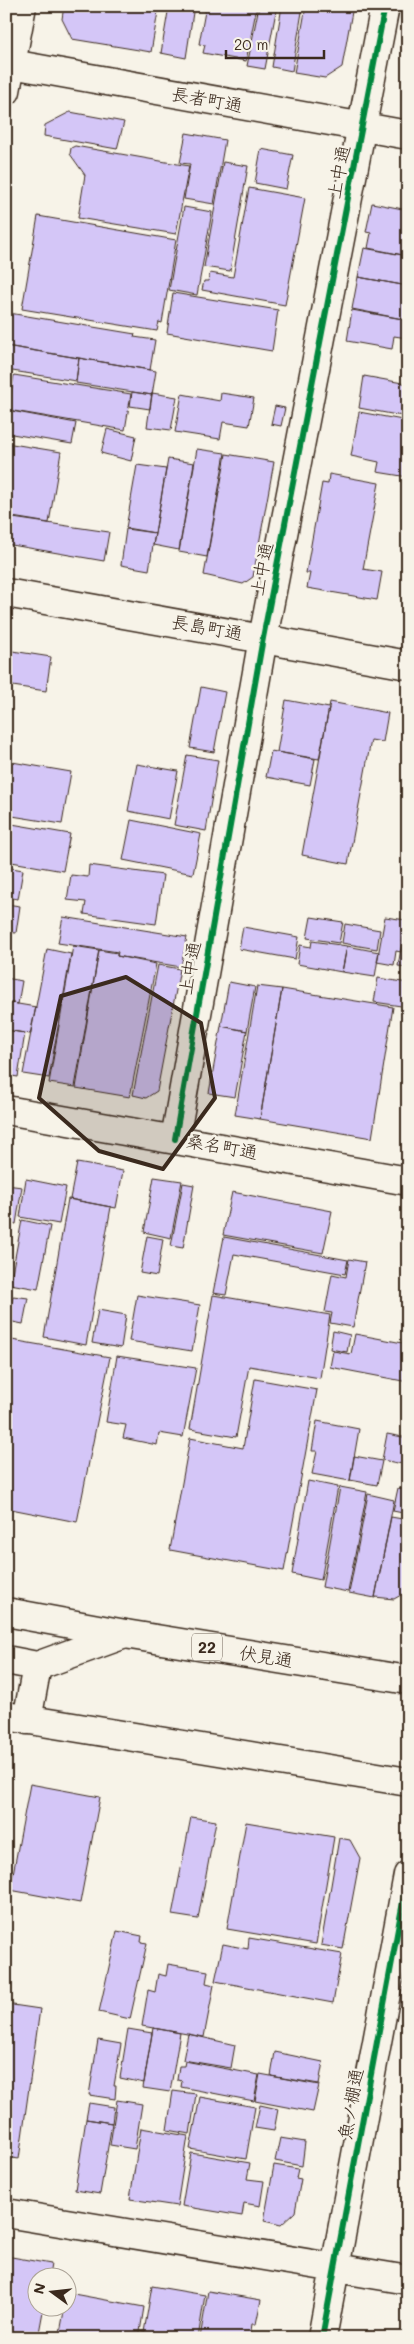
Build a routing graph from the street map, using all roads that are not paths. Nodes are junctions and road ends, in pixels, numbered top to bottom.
1 (22, 6) edge
2 (385, 6) edge
3 (9, 64) edge
4 (6, 91) edge
5 (362, 128) junction
6 (408, 136) edge
7 (6, 594) edge
8 (264, 638) junction
9 (408, 665) edge
10 (6, 1110) edge
11 (175, 1139) junction
12 (408, 1181) edge
13 (6, 1612) edge
14 (126, 1634) junction
15 (6, 1660) edge
16 (37, 1666) junction
17 (408, 1680) edge
18 (16, 1718) edge
19 (408, 1782) edge
20 (408, 1875) edge
21 (6, 2213) edge
22 (336, 2268) junction
23 (408, 2280) edge
24 (322, 2338) edge

1 - 3 main road
2 - 5 main road, 上中通
3 - 4 main road
3 - 5 main road, 長者町通
5 - 6 main road, 長者町通
5 - 8 main road, 上中通
7 - 8 main road, 長島町通
8 - 9 main road, 長島町通
8 - 11 main road, 上中通
10 - 11 main road, 桑名町通
11 - 12 main road, 桑名町通
13 - 14 main road, 伏見通 / 22
14 - 16 main road
14 - 17 main road, 伏見通 / 22
15 - 16 main road
16 - 18 main road
18 - 19 main road
20 - 22 main road, 魚ノ棚通
21 - 22 main road
22 - 23 main road
22 - 24 main road, 魚ノ棚通

